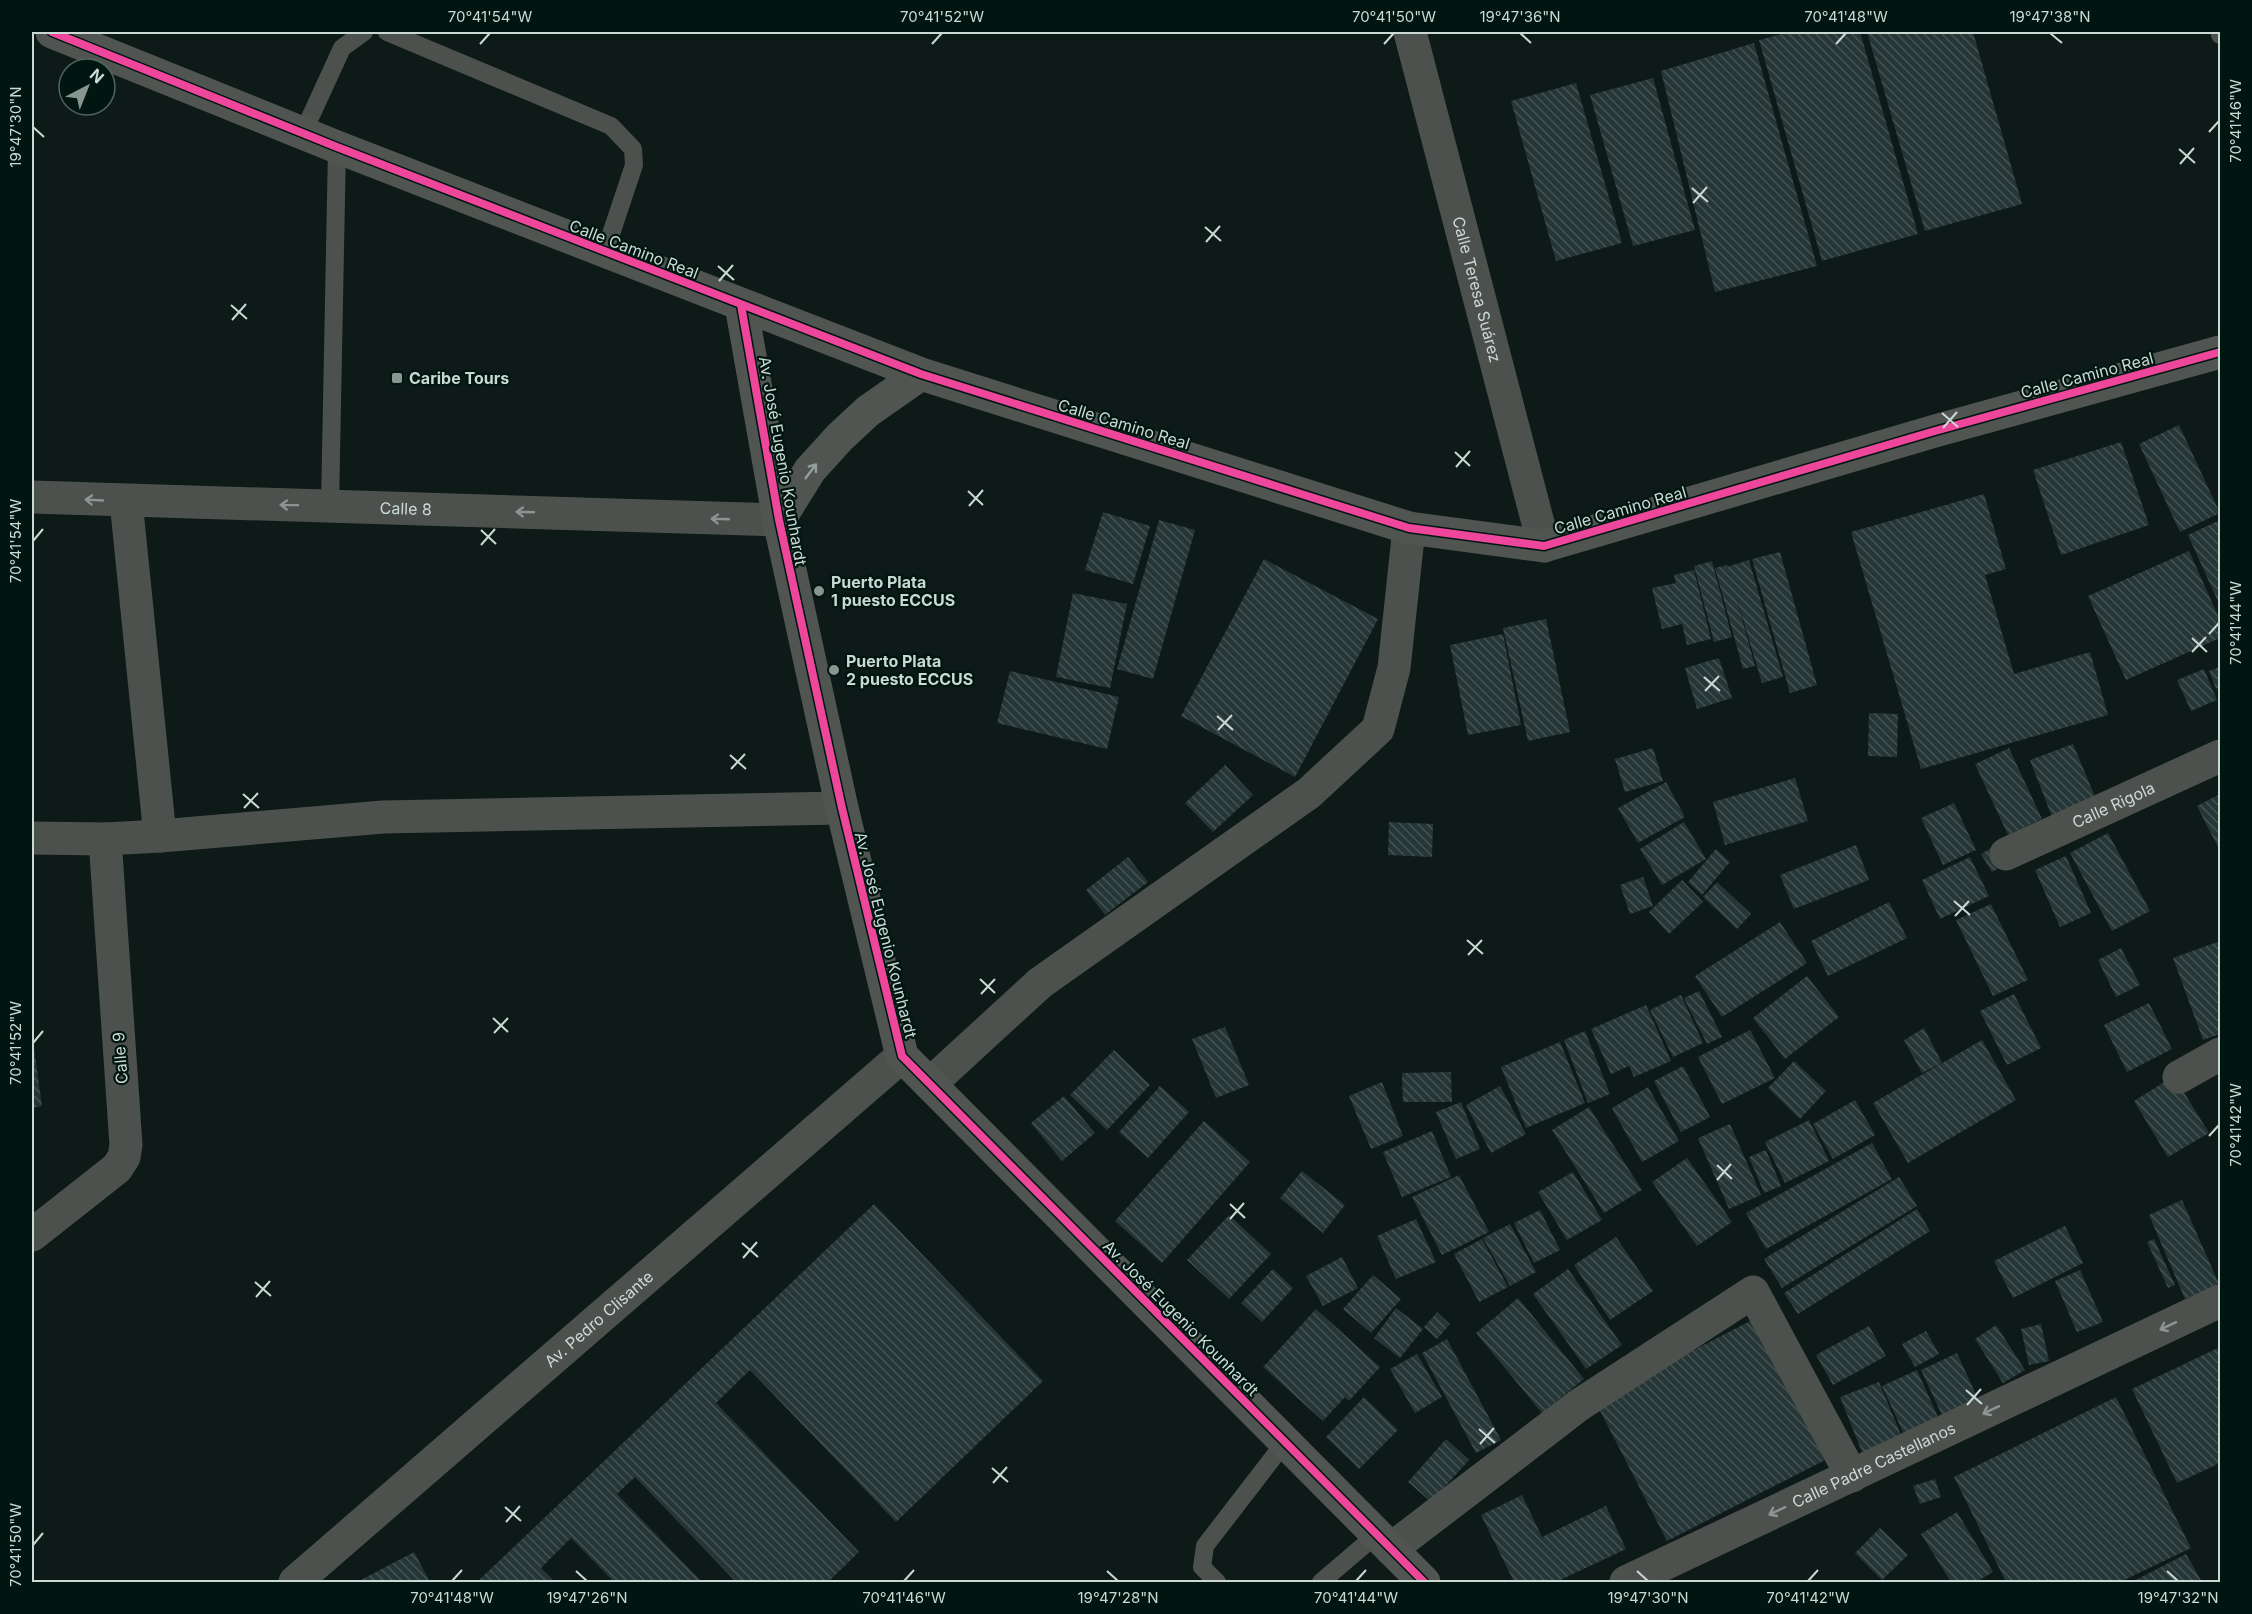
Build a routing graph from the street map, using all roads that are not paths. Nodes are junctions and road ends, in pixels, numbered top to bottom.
1 (52, 32) edge
2 (364, 32) edge
3 (387, 32) edge
4 (1410, 32) edge
5 (303, 133) junction
6 (337, 147) junction
7 (605, 252) junction
8 (741, 305) junction
9 (2220, 352) edge
10 (921, 374) junction
11 (32, 497) edge
12 (126, 501) junction
13 (330, 506) junction
14 (779, 520) junction
15 (1409, 528) junction
16 (1544, 546) junction
17 (2220, 756) edge
18 (842, 808) junction
19 (160, 836) junction
20 (32, 838) edge
21 (105, 839) junction
22 (2006, 854) dead end
23 (2220, 1054) edge
24 (902, 1056) junction
25 (2179, 1077) dead end
26 (930, 1084) junction
27 (32, 1235) edge
28 (2220, 1302) edge
29 (1286, 1442) junction
30 (1852, 1476) junction
31 (1384, 1542) junction
32 (295, 1582) edge
33 (1217, 1582) edge
34 (1320, 1582) edge
35 (1424, 1582) edge
36 (1626, 1582) edge

1 - 5 street, Calle Camino Real
2 - 5 lane
3 - 7 lane
4 - 16 street, Calle Teresa Suárez
5 - 6 street, Calle Camino Real
6 - 7 street, Calle Camino Real
6 - 13 lane
7 - 8 street, Calle Camino Real
8 - 10 street, Calle Camino Real
8 - 14 street, Av. José Eugenio Kounhardt
9 - 16 street, Calle Camino Real
14 -> 10 street, Av. José Eugenio Kounhardt
10 - 15 street, Calle Camino Real
12 -> 11 street, Calle 8
13 -> 12 street, Calle 8
12 - 19 street
14 -> 13 street, Calle 8
14 - 18 street, Av. José Eugenio Kounhardt
15 - 16 street, Calle Camino Real
15 - 26 street
17 - 22 street, Calle Rigola
18 - 19 street
18 - 24 street, Av. José Eugenio Kounhardt
19 - 21 street
20 - 21 street
21 - 27 street, Calle 9
23 - 25 street
24 - 26 street, Av. José Eugenio Kounhardt
24 - 32 street, Av. Pedro Clisante
26 - 29 street, Av. José Eugenio Kounhardt
28 -> 30 street, Calle Padre Castellanos
29 - 31 street, Av. José Eugenio Kounhardt
29 - 33 lane
30 - 31 street
30 -> 36 street, Calle Padre Castellanos
31 - 34 lane
31 - 35 street, Av. José Eugenio Kounhardt

